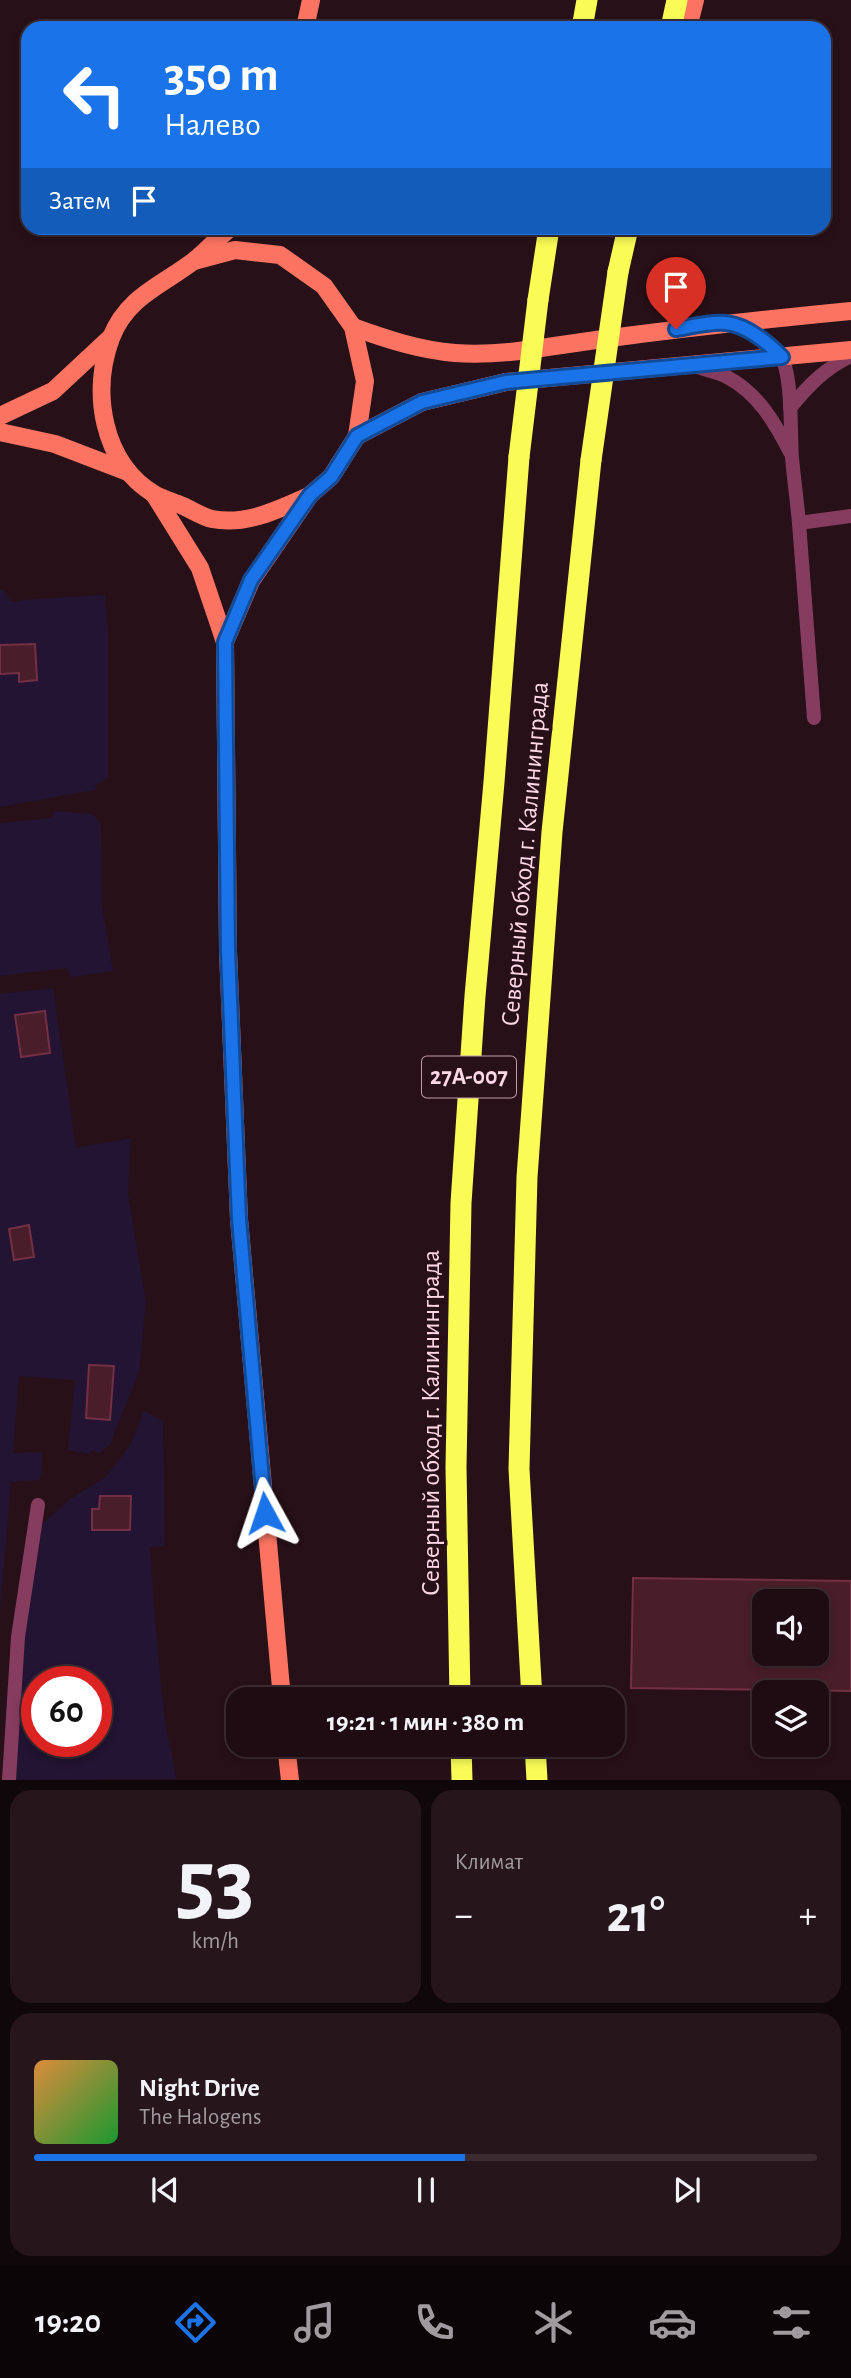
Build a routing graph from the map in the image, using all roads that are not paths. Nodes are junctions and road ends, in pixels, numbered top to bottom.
1 (311, 0) edge
2 (587, 0) edge
3 (677, 0) edge
4 (695, 0) edge
5 (306, 21) edge
6 (583, 21) edge
7 (672, 21) edge
8 (690, 21) edge
9 (222, 235) edge
10 (548, 235) edge
11 (627, 235) edge
12 (194, 261) junction
13 (851, 311) edge
14 (726, 323) junction
15 (353, 327) junction
16 (111, 337) junction
17 (851, 350) edge
18 (851, 356) edge
19 (782, 357) junction
20 (691, 365) junction
21 (790, 408) junction
22 (0, 416) edge
23 (0, 432) edge
24 (357, 436) junction
25 (792, 457) junction
26 (128, 472) junction
27 (154, 494) junction
28 (310, 495) junction
29 (851, 516) edge
30 (799, 523) junction
31 (225, 642) junction
32 (814, 718) dead end
33 (38, 1505) dead end
34 (522, 1524) junction
35 (281, 1687) edge
36 (460, 1687) edge
37 (531, 1687) edge
38 (541, 1687) edge
39 (287, 1757) edge
40 (461, 1757) edge
41 (536, 1757) edge
42 (545, 1757) edge
43 (9, 1780) edge
44 (290, 1780) edge
45 (462, 1780) edge
46 (537, 1780) edge
47 (546, 1780) edge

1 - 5 main road
2 - 6 highway
3 - 7 highway
4 - 8 main road
9 - 12 main road
10 - 36 highway, Северный обход г. Калининграда / 27А-007, bridge
11 - 34 highway, Северный обход г. Калининграда / 27А-007, bridge
12 - 15 main road
12 - 16 main road
13 - 14 main road
14 - 15 main road
14 - 19 street
15 - 24 main road
16 - 22 main road
16 - 26 main road
17 - 19 main road
18 - 21 street
19 - 20 main road
19 - 21 street
20 - 24 main road
20 - 25 street
21 - 25 street
23 - 26 main road
24 - 28 main road
25 - 30 street
26 - 27 main road
27 - 28 main road
27 - 31 main road
28 - 31 main road
29 - 30 street
30 - 32 street
31 - 35 main road
33 - 43 street
34 - 37 highway, Северный обход г. Калининграда / 27А-007
34 - 38 street
39 - 44 main road
40 - 45 highway
41 - 46 highway
42 - 47 street

